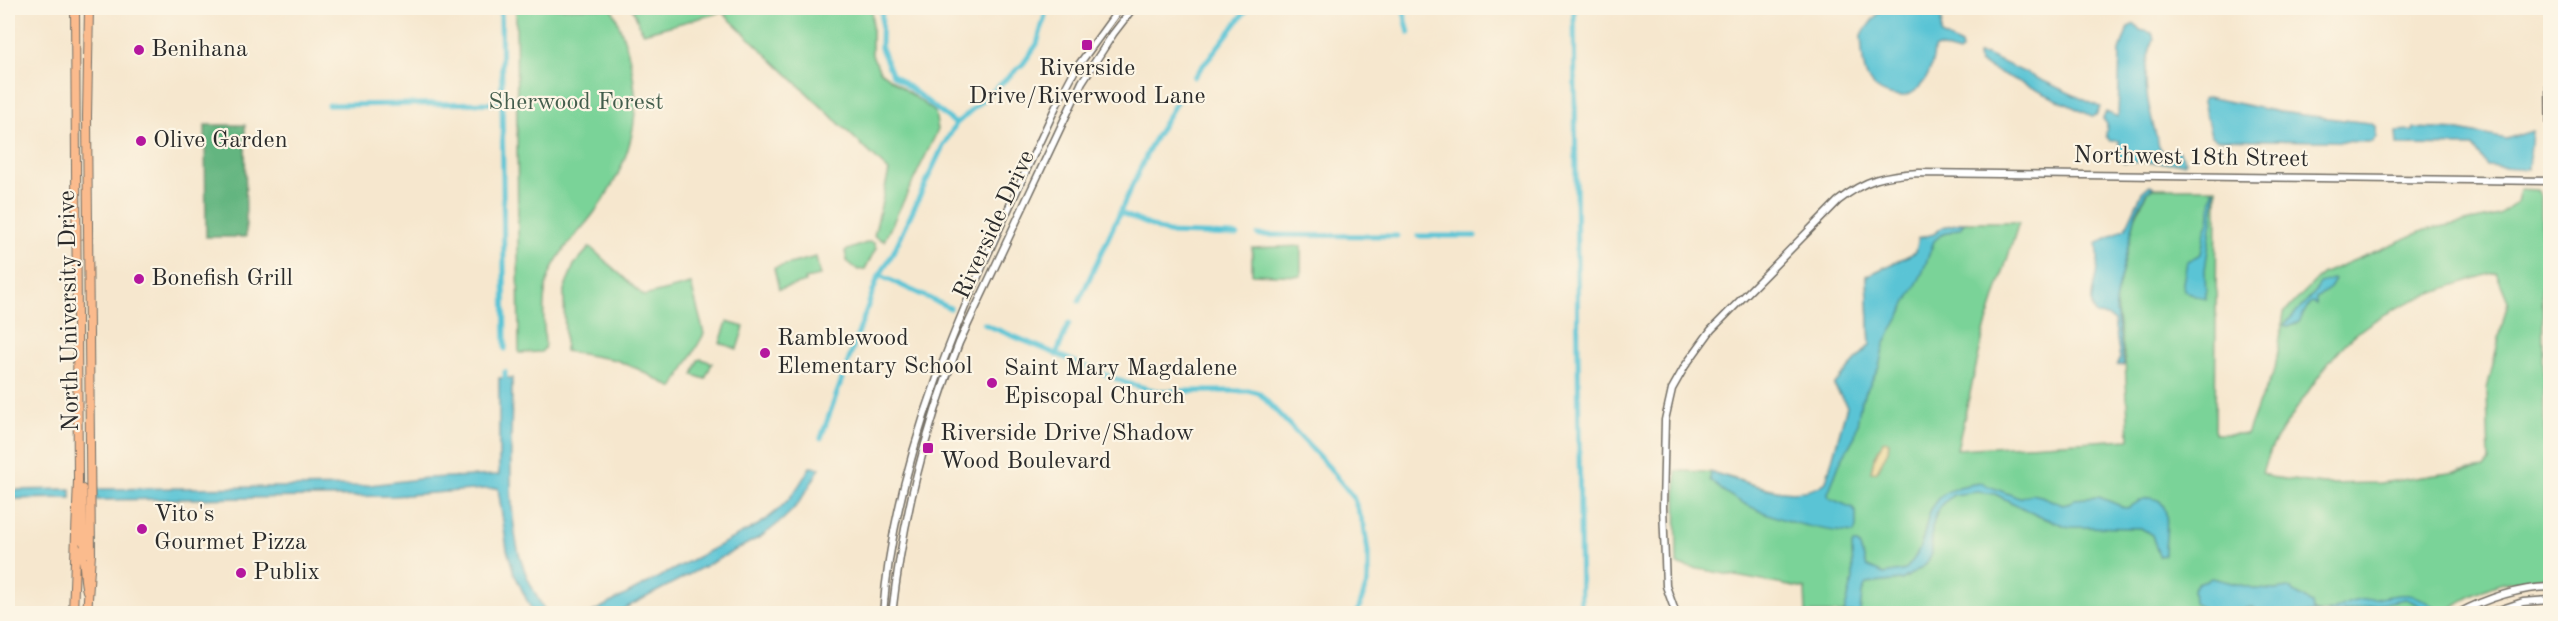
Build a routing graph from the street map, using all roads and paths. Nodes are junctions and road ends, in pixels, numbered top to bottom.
1 (75, 8) edge
2 (88, 8) edge
3 (1120, 8) edge
4 (1133, 8) edge
5 (2549, 8) edge
6 (74, 80) junction
7 (74, 116) junction
8 (87, 116) junction
9 (2550, 124) edge
10 (87, 146) junction
11 (2550, 181) edge
12 (78, 480) junction
13 (76, 547) junction
14 (91, 554) junction
15 (2550, 587) edge
16 (88, 596) junction
17 (2550, 600) edge
18 (73, 614) edge
19 (87, 614) edge
20 (883, 614) edge
21 (892, 614) edge
22 (1676, 614) edge
23 (2457, 614) edge
24 (2487, 614) edge

1 - 6 main road, North University Drive
2 - 8 main road, North University Drive
3 - 20 street, Riverside Drive
4 - 21 street, Riverside Drive
5 - 9 main road
6 - 7 main road, North University Drive
6 - 8 main road
7 - 10 main road
7 - 12 main road, North University Drive
8 - 10 main road, North University Drive
10 - 14 main road, North University Drive
11 - 22 street, Northwest 18th Street
12 - 13 main road, North University Drive
12 - 14 main road
13 - 16 main road
13 - 18 main road, North University Drive
14 - 16 main road, North University Drive
15 - 23 street
16 - 19 main road, North University Drive
17 - 24 street

